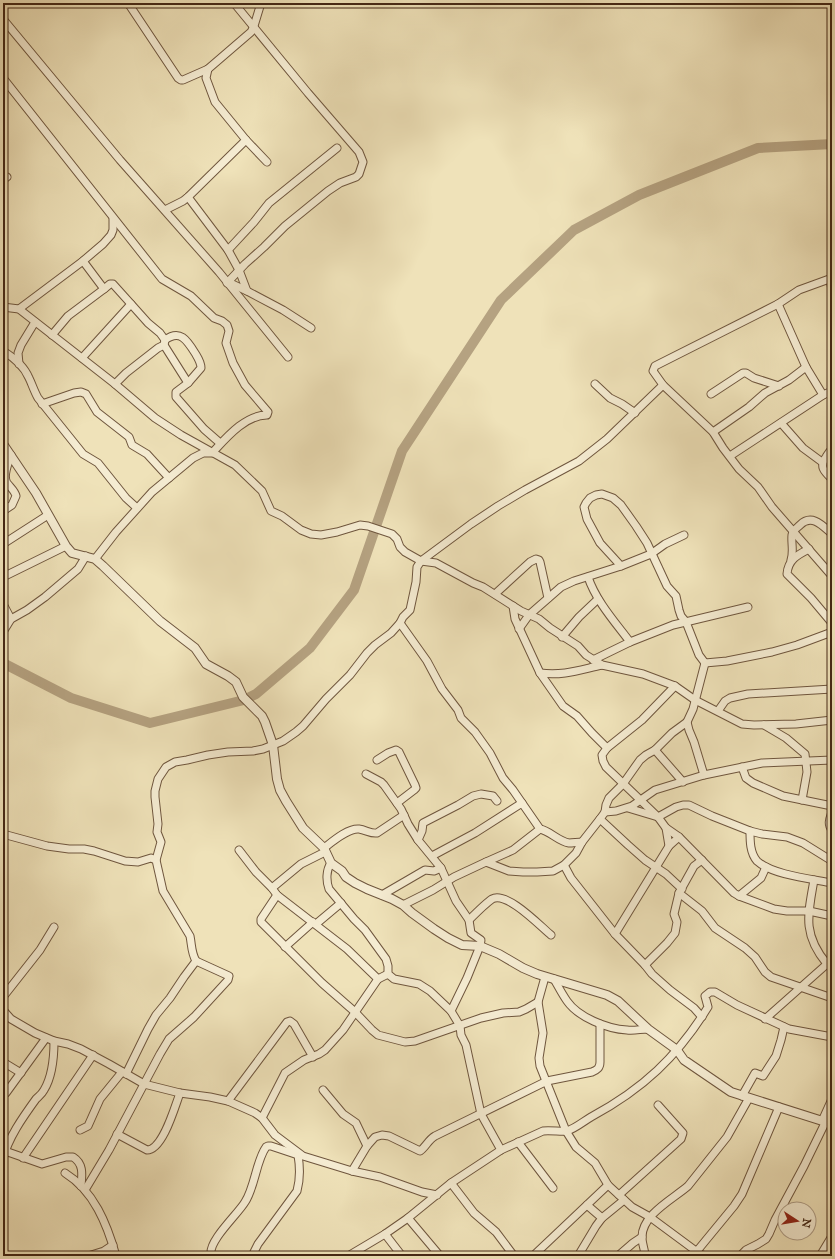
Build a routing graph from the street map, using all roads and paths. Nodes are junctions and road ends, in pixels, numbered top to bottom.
1 (128, 3) edge
2 (234, 3) edge
3 (261, 3) edge
4 (3, 19) edge
5 (254, 26) junction
6 (208, 69) junction
7 (3, 78) edge
8 (246, 140) junction
9 (337, 148) dead end
10 (267, 162) dead end
11 (188, 197) junction
12 (165, 210) junction
13 (114, 219) junction
14 (228, 250) junction
15 (83, 261) junction
16 (239, 270) junction
17 (831, 278) edge
18 (228, 283) junction
19 (104, 289) junction
20 (832, 290) edge
21 (247, 291) junction
22 (131, 304) junction
23 (778, 304) junction
24 (3, 307) edge
25 (19, 309) junction
26 (35, 322) junction
27 (311, 328) dead end
28 (52, 335) junction
29 (164, 342) junction
30 (3, 351) edge
31 (288, 357) dead end
32 (82, 358) junction
33 (19, 364) junction
34 (806, 367) junction
35 (188, 383) junction
36 (115, 384) junction
37 (596, 384) dead end
38 (662, 385) junction
39 (779, 386) junction
40 (832, 391) edge
41 (711, 394) dead end
42 (823, 395) junction
43 (42, 404) junction
44 (635, 413) junction
45 (781, 423) junction
46 (713, 432) junction
47 (220, 443) junction
48 (3, 444) edge
49 (832, 449) edge
50 (212, 453) junction
51 (11, 454) junction
52 (730, 456) junction
53 (822, 462) junction
54 (169, 478) junction
55 (832, 479) edge
56 (137, 508) junction
57 (3, 511) edge
58 (48, 515) junction
59 (793, 531) junction
60 (832, 534) edge
61 (684, 535) dead end
62 (3, 544) edge
63 (66, 546) junction
64 (809, 549) junction
65 (651, 554) junction
66 (86, 556) junction
67 (95, 559) junction
68 (791, 560) junction
69 (421, 561) junction
70 (621, 566) junction
71 (832, 576) edge
72 (3, 577) edge
73 (588, 577) junction
74 (495, 594) junction
75 (548, 598) junction
76 (598, 599) junction
77 (3, 604) edge
78 (513, 606) junction
79 (748, 607) dead end
80 (529, 615) junction
81 (11, 619) junction
82 (686, 622) junction
83 (400, 623) junction
84 (832, 623) edge
85 (519, 628) junction
86 (3, 632) edge
87 (832, 632) edge
88 (562, 637) junction
89 (630, 642) junction
90 (593, 660) junction
91 (705, 663) junction
92 (602, 665) junction
93 (540, 673) junction
94 (675, 686) junction
95 (832, 689) edge
96 (695, 700) junction
97 (718, 711) junction
98 (832, 720) edge
99 (687, 722) junction
100 (788, 724) junction
101 (764, 725) junction
102 (786, 738) junction
103 (273, 745) junction
104 (607, 748) junction
105 (655, 750) junction
106 (377, 760) dead end
107 (832, 760) edge
108 (807, 762) junction
109 (742, 767) junction
110 (366, 774) dead end
111 (704, 775) junction
112 (683, 782) junction
113 (623, 784) junction
114 (642, 800) junction
115 (802, 800) junction
116 (497, 802) dead end
117 (397, 803) junction
118 (522, 803) junction
119 (832, 806) edge
120 (628, 808) junction
121 (605, 812) junction
122 (832, 812) edge
123 (404, 815) junction
124 (658, 817) junction
125 (600, 819) junction
126 (423, 823) junction
127 (408, 824) junction
128 (666, 828) junction
129 (540, 829) junction
130 (832, 830) edge
131 (750, 831) junction
132 (3, 834) edge
133 (679, 837) junction
134 (418, 840) junction
135 (569, 842) junction
136 (582, 842) junction
137 (669, 846) junction
138 (239, 850) dead end
139 (324, 850) junction
140 (576, 853) junction
141 (432, 856) junction
142 (156, 860) junction
143 (702, 860) junction
144 (832, 861) edge
145 (486, 862) junction
146 (331, 863) junction
147 (564, 865) junction
148 (766, 867) junction
149 (441, 868) junction
150 (656, 868) junction
151 (448, 880) junction
152 (814, 880) junction
153 (832, 883) edge
154 (272, 888) junction
155 (680, 891) junction
156 (277, 895) junction
157 (382, 895) junction
158 (739, 896) junction
159 (342, 903) junction
160 (403, 905) junction
161 (809, 911) junction
162 (832, 916) edge
163 (469, 920) junction
164 (314, 923) junction
165 (54, 927) dead end
166 (615, 934) junction
167 (551, 935) dead end
168 (480, 946) junction
169 (285, 948) junction
170 (196, 961) junction
171 (830, 964) edge
172 (644, 965) junction
173 (388, 974) junction
174 (545, 977) junction
175 (378, 979) junction
176 (554, 979) junction
177 (801, 988) junction
178 (3, 997) edge
179 (832, 998) edge
180 (538, 1002) junction
181 (708, 1007) junction
182 (694, 1008) junction
183 (3, 1010) edge
184 (451, 1011) junction
185 (355, 1012) junction
186 (702, 1017) junction
187 (765, 1018) junction
188 (600, 1024) junction
189 (460, 1026) junction
190 (784, 1027) junction
191 (648, 1029) junction
192 (832, 1037) edge
193 (46, 1038) junction
194 (54, 1042) junction
195 (677, 1050) junction
196 (93, 1055) junction
197 (313, 1057) junction
198 (3, 1062) edge
199 (22, 1073) junction
200 (124, 1073) junction
201 (547, 1082) junction
202 (144, 1084) junction
203 (323, 1090) dead end
204 (180, 1093) junction
205 (3, 1094) edge
206 (745, 1097) junction
207 (832, 1099) edge
208 (228, 1101) junction
209 (658, 1105) dead end
210 (779, 1107) junction
211 (481, 1114) junction
212 (262, 1118) junction
213 (826, 1122) edge
214 (80, 1130) dead end
215 (566, 1131) junction
216 (117, 1134) junction
217 (518, 1142) junction
218 (367, 1146) junction
219 (501, 1150) junction
220 (5, 1151) junction
221 (301, 1156) junction
222 (23, 1158) junction
223 (3, 1159) edge
224 (352, 1170) junction
225 (65, 1173) dead end
226 (451, 1183) junction
227 (608, 1185) junction
228 (83, 1188) junction
229 (553, 1188) dead end
230 (437, 1195) junction
231 (622, 1198) junction
232 (587, 1205) junction
233 (650, 1217) junction
234 (408, 1218) junction
235 (602, 1218) junction
236 (385, 1234) junction
237 (832, 1236) edge
238 (642, 1237) junction
239 (113, 1245) junction
240 (701, 1254) edge
241 (88, 1256) edge
242 (116, 1256) edge
243 (214, 1256) edge
244 (252, 1256) edge
245 (348, 1256) edge
246 (402, 1256) edge
247 (440, 1256) edge
248 (514, 1256) edge
249 (533, 1256) edge
250 (578, 1256) edge
251 (618, 1256) edge
252 (646, 1256) edge
253 (740, 1256) edge
254 (820, 1256) edge

1 - 6 street
2 - 5 street
3 - 5 street
4 - 12 street
5 - 6 street
5 - 16 street
6 - 8 street
7 - 13 street
8 - 10 street
8 - 11 street
9 - 14 street
11 - 12 street
11 - 14 street
12 - 18 street
13 - 15 street
13 - 47 street
14 - 16 street
15 - 19 street
15 - 25 street
16 - 18 street
16 - 21 street
17 - 20 street
17 - 23 street
18 - 21 street
18 - 31 street
19 - 22 street
19 - 28 street
21 - 27 street
22 - 29 street
22 - 32 street
23 - 34 street
23 - 38 street
24 - 25 street
25 - 26 street
26 - 28 street
26 - 33 street
28 - 32 street
29 - 35 street
29 - 35 street
29 - 36 street
30 - 33 street
32 - 36 street
33 - 43 street
34 - 39 street
34 - 42 street
35 - 47 street
36 - 50 street
37 - 44 street
38 - 44 street
38 - 46 street
39 - 41 street
39 - 46 street
40 - 42 street
42 - 45 street
43 - 54 street
43 - 56 street
44 - 69 street
45 - 52 street
45 - 53 street
46 - 52 street
47 - 50 street
48 - 51 street
49 - 53 street
50 - 54 street
50 - 69 street
51 - 57 street
51 - 58 street
52 - 59 street
53 - 55 street
54 - 56 street
56 - 67 street
58 - 62 street
58 - 63 street
59 - 60 street
59 - 64 street
59 - 68 street
61 - 65 street
63 - 66 street
63 - 72 street
64 - 68 street
64 - 71 street
65 - 70 street
65 - 70 street
65 - 82 street
66 - 67 street
66 - 81 street
67 - 103 street
68 - 84 street
69 - 74 street
69 - 83 street
70 - 73 street
73 - 75 street
73 - 76 street
74 - 75 street
74 - 78 street
75 - 80 street
76 - 88 street
76 - 89 street
77 - 81 street
78 - 80 street
78 - 85 street
79 - 82 street
80 - 85 street
80 - 88 street
81 - 86 street
82 - 89 street
82 - 91 street
83 - 103 street
83 - 118 street
85 - 93 street
87 - 91 street
88 - 90 street
89 - 90 street
90 - 92 street
91 - 96 street
92 - 93 street
92 - 94 street
93 - 104 street
94 - 96 street
94 - 104 street
95 - 97 street
96 - 97 street
96 - 99 street
97 - 101 street
98 - 100 street
99 - 105 street
99 - 111 street
100 - 101 street
100 - 102 street
101 - 102 street
102 - 108 street
103 - 139 street
103 - 142 street
104 - 113 street
105 - 112 street
105 - 113 street
106 - 117 street
107 - 108 street
108 - 109 street
108 - 115 street
109 - 111 street
109 - 115 street
110 - 117 street
111 - 112 street
112 - 114 street
113 - 114 street
113 - 121 street
114 - 120 street
114 - 124 street
115 - 119 street
116 - 126 street
117 - 123 street
118 - 129 street
118 - 141 street
120 - 121 street
120 - 124 street
121 - 125 street
122 - 130 street
123 - 127 street
123 - 139 street
124 - 128 street
124 - 131 street
125 - 136 street
125 - 150 street
126 - 127 street
126 - 134 street
127 - 134 street
128 - 133 street
128 - 137 street
129 - 135 street
129 - 145 street
131 - 144 street
131 - 148 street
132 - 142 street
133 - 137 street
133 - 143 street
134 - 141 street
135 - 136 street
135 - 140 street
136 - 140 street
137 - 150 street
138 - 154 street
139 - 146 street
139 - 154 street
140 - 147 street
141 - 149 street
142 - 170 street
143 - 155 street
143 - 158 street
145 - 147 street
145 - 151 street
146 - 157 street
146 - 159 street
147 - 166 street
148 - 152 street
148 - 158 street
149 - 151 street
149 - 157 street
150 - 155 street
150 - 166 street
151 - 160 street
151 - 163 street
152 - 153 street
152 - 161 street
154 - 156 street
155 - 172 street
155 - 177 street
156 - 164 street
156 - 169 street
157 - 160 street
158 - 161 street
159 - 164 street
159 - 173 street
160 - 168 street
161 - 162 street
161 - 171 street
163 - 167 street
163 - 168 street
164 - 169 street
164 - 175 street
165 - 178 street
166 - 172 street
168 - 174 street
168 - 184 street
169 - 185 street
170 - 200 street
170 - 202 street
171 - 177 street
172 - 182 street
173 - 175 street
173 - 184 street
174 - 176 street
174 - 180 street
175 - 185 street
176 - 188 street
176 - 191 street
177 - 179 street
177 - 187 street
180 - 189 street
180 - 201 street
181 - 182 street
181 - 186 street
181 - 187 street
182 - 186 street
183 - 193 street
184 - 189 street
185 - 189 street
185 - 197 street
186 - 195 street
187 - 190 street
188 - 191 street
188 - 201 street
189 - 211 street
190 - 192 street
190 - 206 street
191 - 195 street
193 - 194 street
193 - 199 street
194 - 196 street
194 - 220 street
195 - 206 street
195 - 215 street
196 - 200 street
196 - 222 street
197 - 208 street
197 - 212 street
198 - 199 street
199 - 205 street
200 - 202 street
200 - 214 street
201 - 211 street
201 - 215 street
202 - 204 street
202 - 216 street
203 - 218 street
204 - 208 street
204 - 216 street
206 - 210 street
206 - 233 street
207 - 213 street
208 - 212 street
209 - 231 street
210 - 213 street
210 - 240 street
211 - 218 street
211 - 219 street
212 - 221 street
213 - 253 street
215 - 217 street
215 - 227 street
216 - 228 street
217 - 219 street
217 - 229 street
218 - 224 street
219 - 226 street
220 - 222 street
220 - 223 street
221 - 224 street
221 - 243 street
221 - 244 street
222 - 228 street
224 - 230 street
225 - 228 street
226 - 230 street
226 - 248 street
227 - 231 street
227 - 232 street
228 - 239 street
230 - 234 street
231 - 233 street
231 - 235 street
232 - 235 street
232 - 249 street
233 - 238 street
233 - 240 street
234 - 236 street
234 - 247 street
235 - 250 street
236 - 245 street
236 - 246 street
237 - 254 street
238 - 251 street
238 - 252 street
239 - 241 street
239 - 242 street

